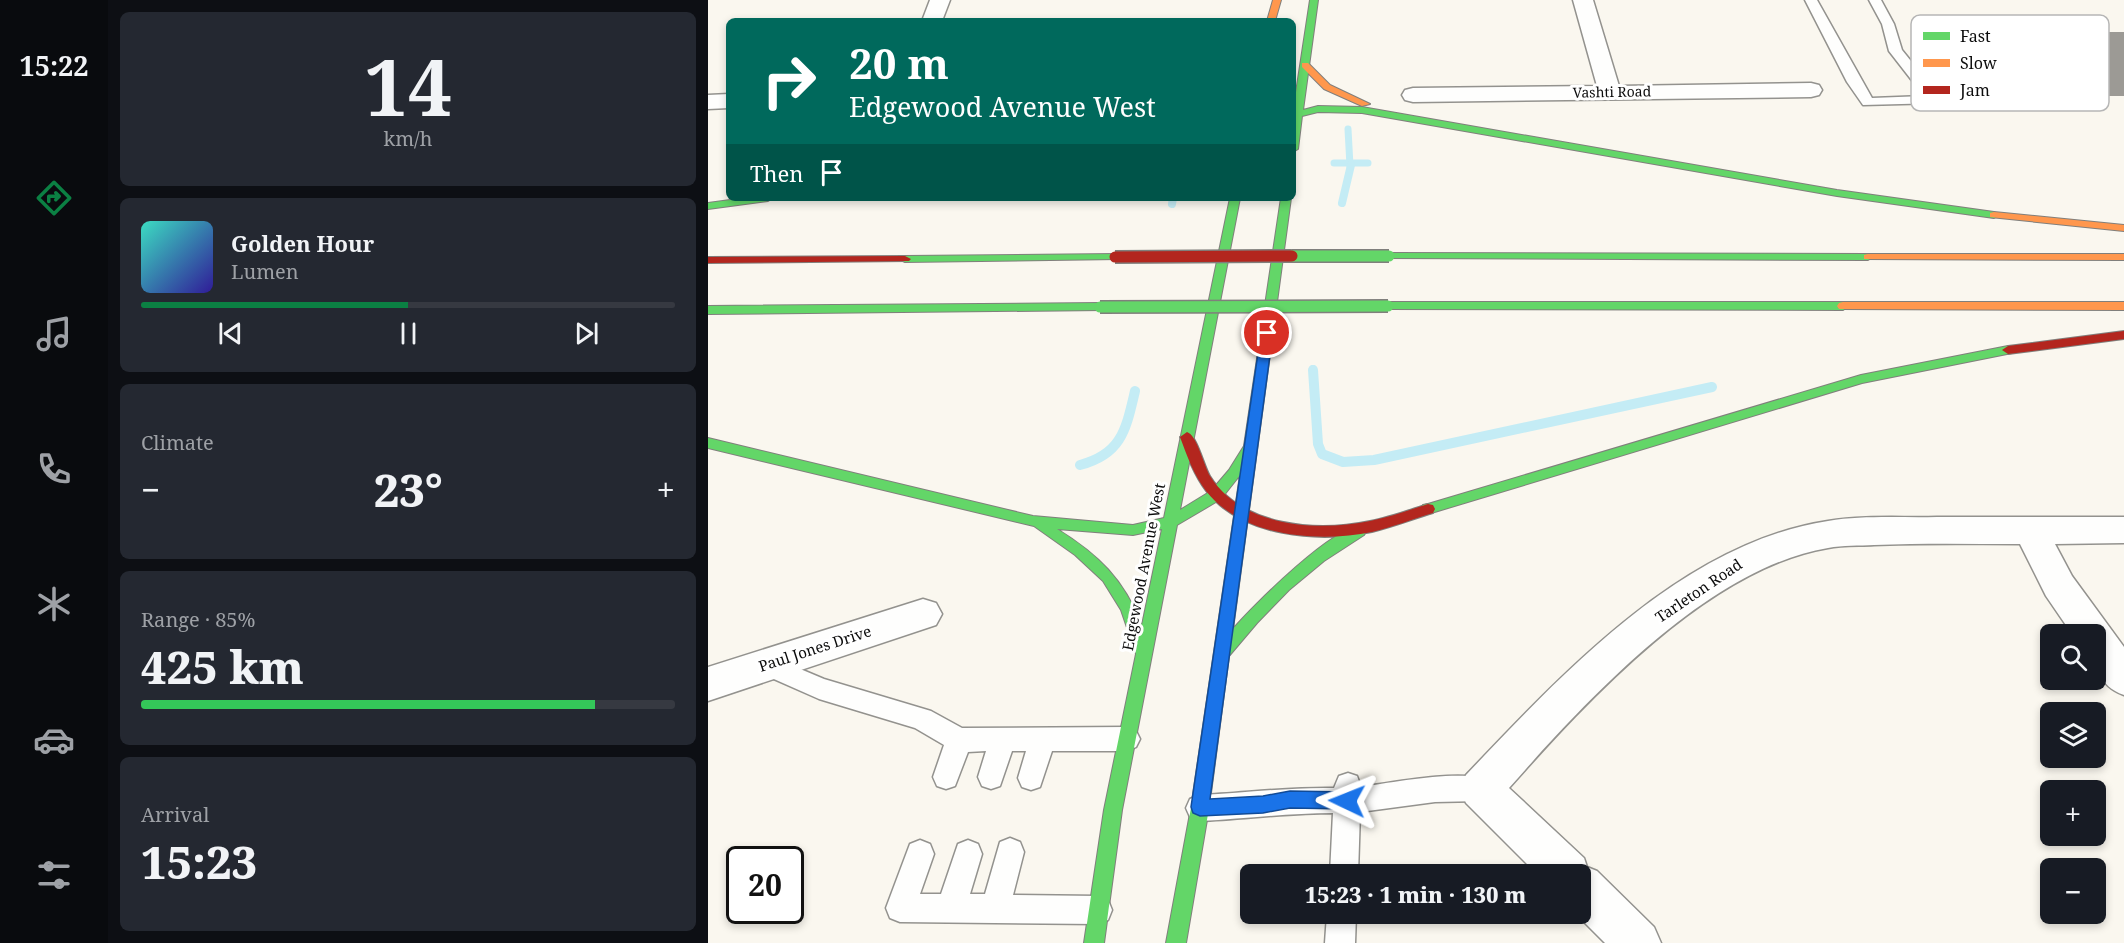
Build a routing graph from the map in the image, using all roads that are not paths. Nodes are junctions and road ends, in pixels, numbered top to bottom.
1 (940, 0) edge
2 (1277, 0) edge
3 (1314, 0) edge
4 (1583, 0) edge
5 (1811, 0) edge
6 (1875, 0) edge
7 (933, 18) edge
8 (1272, 18) edge
9 (1305, 65) junction
10 (1911, 70) edge
11 (1811, 90) dead end
12 (1610, 92) junction
13 (1413, 94) dead end
14 (726, 101) edge
15 (1911, 101) edge
16 (708, 102) edge
17 (1296, 114) edge
18 (1395, 114) junction
19 (746, 201) edge
20 (1234, 201) edge
21 (1286, 201) edge
22 (708, 206) edge
23 (2124, 228) edge
24 (2124, 256) edge
25 (708, 260) edge
26 (2124, 306) edge
27 (708, 310) edge
28 (2124, 335) edge
29 (1187, 436) junction
30 (708, 443) edge
31 (1251, 446) junction
32 (1216, 495) junction
33 (1241, 515) junction
34 (1033, 521) junction
35 (1170, 522) junction
36 (1364, 528) junction
37 (2030, 530) junction
38 (2124, 530) edge
39 (923, 614) dead end
40 (2086, 624) edge
41 (2106, 652) edge
42 (1144, 654) junction
43 (1221, 655) junction
44 (767, 665) junction
45 (2124, 678) edge
46 (708, 684) edge
47 (1127, 739) junction
48 (959, 740) junction
49 (1002, 740) junction
50 (1042, 740) junction
51 (946, 777) dead end
52 (991, 777) dead end
53 (1031, 778) dead end
54 (1481, 789) junction
55 (1348, 793) junction
56 (1200, 807) junction
57 (1010, 852) dead end
58 (920, 854) dead end
59 (968, 854) dead end
60 (1344, 864) edge
61 (1558, 864) edge
62 (1591, 897) edge
63 (951, 909) junction
64 (995, 909) junction
65 (1098, 910) junction
66 (1341, 924) edge
67 (1094, 943) edge
68 (1176, 943) edge
69 (1340, 943) edge
70 (1638, 943) edge

1 - 7 street
2 - 8 main road
3 - 9 main road
4 - 12 street
5 - 15 lane
6 - 10 lane
9 - 17 main road
9 - 18 main road
11 - 12 street, Vashti Road
12 - 13 street, Vashti Road
14 - 16 street
17 - 18 main road
18 - 23 main road
19 - 22 main road
20 - 29 main road, Edgewood Avenue West
21 - 31 main road
24 - 25 main road, bridge
26 - 27 main road, bridge
28 - 36 main road
29 - 32 main road
29 - 35 main road, Edgewood Avenue West
30 - 34 main road
31 - 32 main road
31 - 33 main road
32 - 33 main road
32 - 35 main road
33 - 36 main road
33 - 43 main road
34 - 35 main road
34 - 42 main road
35 - 42 main road, Edgewood Avenue West
36 - 43 main road
37 - 38 street, Tarleton Road
37 - 40 street
37 - 54 street, Tarleton Road
39 - 44 street, Paul Jones Drive
41 - 45 street
42 - 47 main road, Edgewood Avenue West
43 - 56 main road
44 - 46 street, Paul Jones Drive
44 - 48 lane
47 - 50 lane
47 - 65 main road, Edgewood Avenue West
48 - 49 lane
48 - 51 lane
49 - 50 lane
49 - 52 lane
50 - 53 lane
54 - 55 lane
54 - 61 street
55 - 56 lane
55 - 60 lane
56 - 68 main road
57 - 64 lane
58 - 63 lane
59 - 63 lane
62 - 70 street
63 - 64 lane
64 - 65 lane
65 - 67 main road, Edgewood Avenue West
66 - 69 lane

